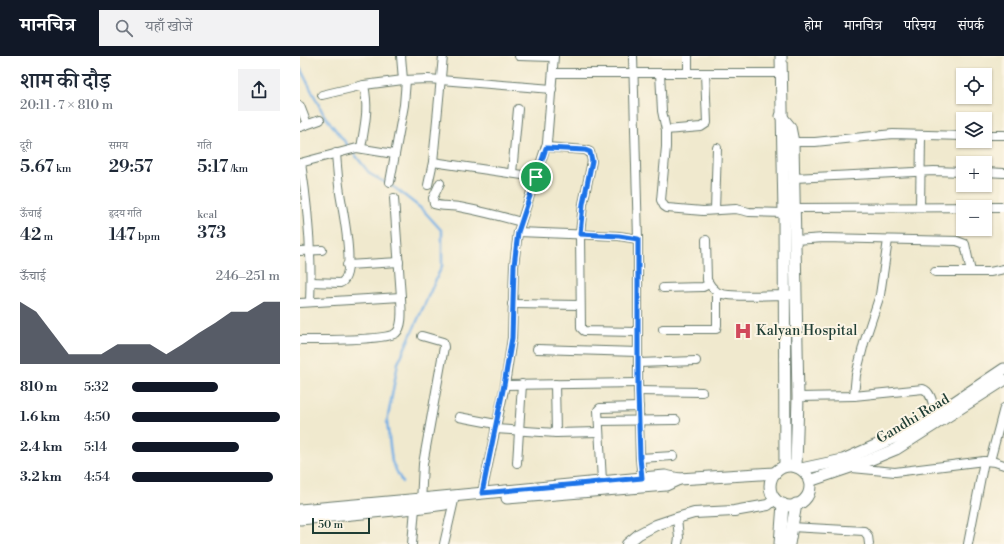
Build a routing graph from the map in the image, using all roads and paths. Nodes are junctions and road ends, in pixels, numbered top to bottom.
1 (401, 56) edge
2 (443, 56) edge
3 (519, 56) edge
4 (554, 56) edge
5 (633, 56) edge
6 (688, 56) edge
7 (781, 56) edge
8 (553, 73) junction
9 (633, 73) junction
10 (660, 73) junction
11 (688, 73) junction
12 (705, 73) junction
13 (782, 73) junction
14 (404, 80) junction
15 (441, 80) junction
16 (364, 85) junction
17 (552, 89) junction
18 (322, 95) dead end
19 (300, 106) edge
20 (518, 109) dead end
21 (781, 116) junction
22 (320, 120) dead end
23 (304, 125) edge
24 (666, 130) junction
25 (992, 135) edge
26 (1004, 135) edge
27 (921, 136) junction
28 (956, 136) edge
29 (793, 142) junction
30 (356, 148) junction
31 (546, 148) junction
32 (717, 148) dead end
33 (336, 153) junction
34 (394, 154) junction
35 (433, 162) junction
36 (301, 163) edge
37 (921, 171) junction
38 (956, 172) edge
39 (992, 172) edge
40 (512, 173) junction
41 (1004, 173) edge
42 (536, 177) junction
43 (794, 178) junction
44 (390, 182) dead end
45 (440, 183) dead end
46 (428, 185) dead end
47 (394, 198) dead end
48 (1004, 206) edge
49 (920, 207) junction
50 (794, 208) junction
51 (715, 210) junction
52 (784, 213) junction
53 (521, 222) junction
54 (518, 232) junction
55 (580, 234) junction
56 (638, 239) junction
57 (706, 240) dead end
58 (795, 240) junction
59 (888, 240) junction
60 (309, 250) junction
61 (322, 250) dead end
62 (300, 251) edge
63 (399, 262) junction
64 (347, 265) junction
65 (1004, 269) edge
66 (935, 272) dead end
67 (971, 272) junction
68 (311, 282) junction
69 (709, 284) junction
70 (663, 288) dead end
71 (717, 293) junction
72 (785, 294) junction
73 (796, 295) junction
74 (401, 297) junction
75 (310, 302) junction
76 (300, 303) edge
77 (512, 304) junction
78 (580, 305) junction
79 (663, 329) dead end
80 (638, 332) junction
81 (422, 336) dead end
82 (300, 340) edge
83 (537, 350) dead end
84 (638, 352) junction
85 (696, 361) dead end
86 (638, 363) junction
87 (1004, 369) edge
88 (1004, 380) edge
89 (522, 384) junction
90 (555, 384) junction
91 (504, 385) junction
92 (638, 387) junction
93 (702, 392) dead end
94 (854, 396) junction
95 (798, 397) junction
96 (638, 406) junction
97 (1004, 408) edge
98 (936, 415) junction
99 (459, 417) dead end
100 (676, 420) dead end
101 (599, 421) junction
102 (639, 421) junction
103 (496, 426) junction
104 (520, 430) junction
105 (599, 432) junction
106 (556, 433) junction
107 (673, 456) dead end
108 (640, 458) junction
109 (987, 461) junction
110 (517, 463) dead end
111 (845, 464) junction
112 (1004, 464) edge
113 (794, 468) junction
114 (775, 473) junction
115 (642, 478) junction
116 (679, 479) junction
117 (602, 481) junction
118 (809, 481) junction
119 (482, 493) junction
120 (454, 500) junction
121 (779, 501) junction
122 (796, 504) junction
123 (419, 505) junction
124 (300, 509) edge
125 (677, 518) junction
126 (300, 519) edge
127 (791, 527) junction
128 (412, 544) edge
129 (444, 544) edge
130 (627, 544) edge
131 (678, 544) edge
132 (780, 544) edge
133 (789, 544) edge
134 (869, 544) edge
135 (968, 544) edge

1 - 14 street
2 - 15 street
3 - 4 street
4 - 8 street
5 - 9 street
6 - 11 street
7 - 13 main road
8 - 9 street
8 - 17 street
9 - 10 street
9 - 56 street
10 - 11 street
10 - 24 street
11 - 12 street
12 - 13 street
12 - 24 street
13 - 21 main road
14 - 15 street
14 - 16 street
14 - 34 street
15 - 17 street
15 - 35 street
16 - 18 street
16 - 30 street
17 - 31 street
19 - 23 street
20 - 40 street
21 - 29 main road
21 - 52 main road
22 - 23 street
24 - 51 street
25 - 26 street
27 - 28 street
27 - 29 street
27 - 37 street
29 - 43 main road
30 - 33 street
30 - 34 street
31 - 42 street
31 - 55 street
32 - 51 street
33 - 36 street
33 - 64 street
34 - 44 street
35 - 40 street
35 - 46 street
36 - 60 street
37 - 38 street
37 - 43 street
37 - 49 street
39 - 41 street
40 - 42 street
42 - 53 street
43 - 50 main road
45 - 53 street
47 - 63 street
48 - 49 street
49 - 50 street
50 - 58 main road
51 - 52 street
52 - 72 main road
53 - 54 street
54 - 55 street
54 - 77 street
55 - 56 street
55 - 78 street
56 - 80 street
57 - 69 street
58 - 59 street
58 - 73 main road
59 - 67 street
59 - 94 street
60 - 61 street
60 - 62 street
60 - 68 street
63 - 64 street
63 - 74 street
64 - 68 street
65 - 67 street
66 - 67 street
68 - 75 street
69 - 70 street
69 - 71 street
71 - 72 street
71 - 79 street
72 - 73 street
72 - 113 main road
73 - 95 main road
74 - 75 street
74 - 82 street
75 - 76 street
77 - 78 street
77 - 91 street
78 - 80 street
80 - 84 street
81 - 123 street
83 - 84 street
84 - 86 street
85 - 86 street
86 - 92 street
87 - 98 main road
88 - 111 main road, Gandhi Road
89 - 90 street
89 - 91 street
89 - 104 street
90 - 92 street
90 - 106 street
91 - 103 street
92 - 93 street
92 - 96 street
94 - 95 street
94 - 98 street
95 - 113 main road
96 - 101 street
96 - 102 street
97 - 109 street
98 - 111 main road
99 - 103 street
100 - 102 street
101 - 102 street
101 - 105 street
102 - 108 street
103 - 104 street
103 - 119 street
104 - 106 street
104 - 110 street
105 - 106 street
105 - 117 street
107 - 108 street
108 - 115 street
109 - 111 street
109 - 112 street
109 - 135 street
111 - 113 main road
111 - 118 main road, Gandhi Road
113 - 114 main road
113 - 118 main road
114 - 116 main road
114 - 121 main road
115 - 116 main road
115 - 117 main road
116 - 120 main road
117 - 119 main road
118 - 122 main road
119 - 120 main road
120 - 123 main road
120 - 129 street
121 - 122 main road
121 - 125 street
121 - 132 main road
122 - 127 main road
123 - 124 main road
123 - 126 main road
123 - 128 street
125 - 130 street
125 - 131 street
127 - 133 main road
127 - 134 street

